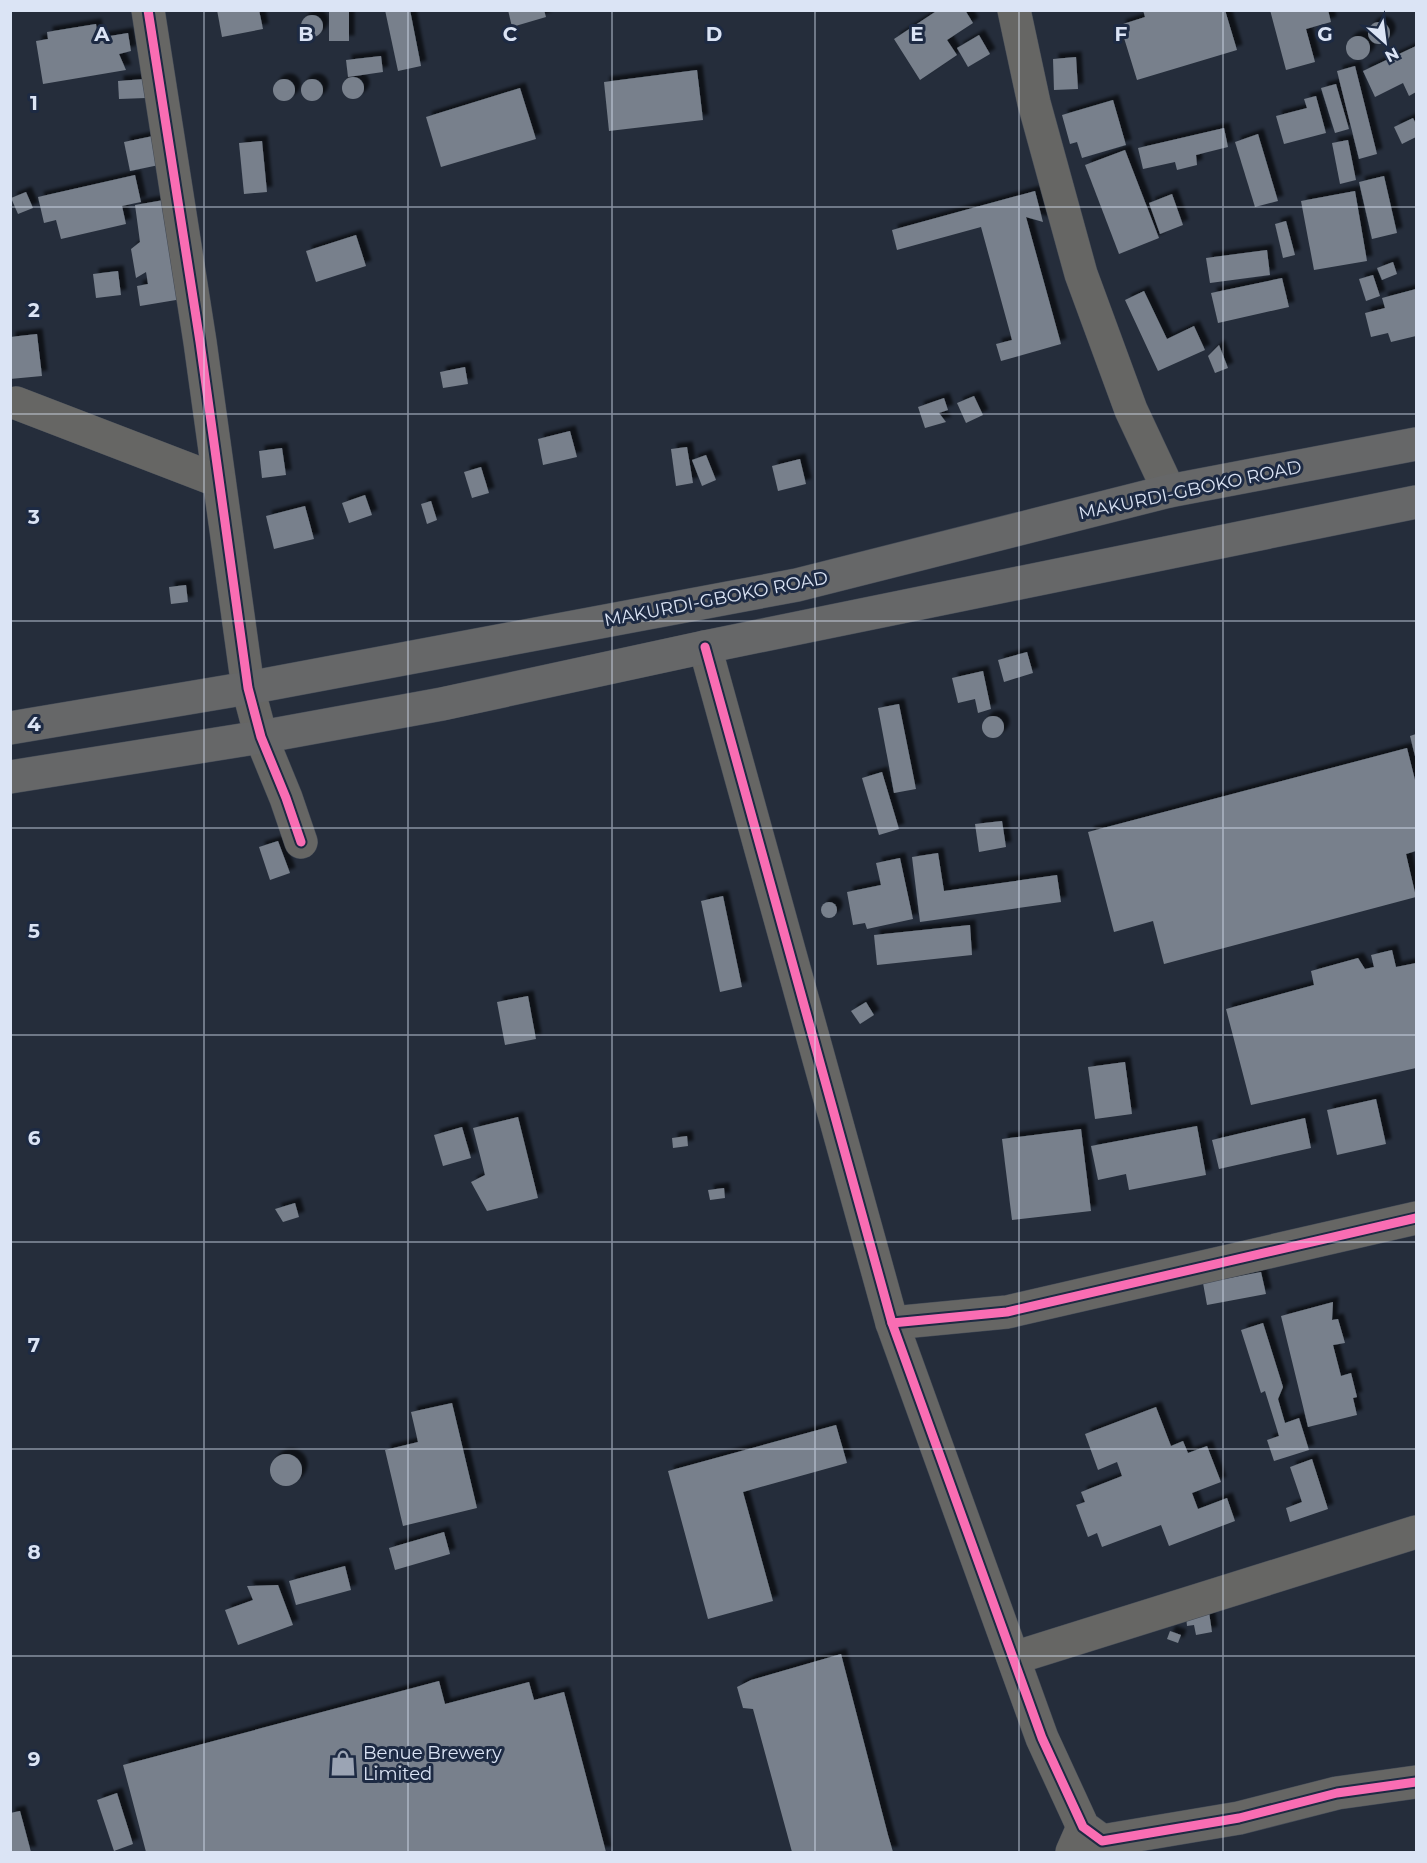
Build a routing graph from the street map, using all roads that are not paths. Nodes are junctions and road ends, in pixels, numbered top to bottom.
1 (148, 10) edge
2 (1014, 10) edge
3 (16, 403) dead end
4 (1416, 444) edge
5 (219, 481) junction
6 (1169, 491) junction
7 (1416, 502) edge
8 (705, 646) junction
9 (248, 688) junction
10 (10, 728) edge
11 (261, 737) junction
12 (10, 777) edge
13 (301, 843) dead end
14 (1416, 1218) edge
15 (892, 1323) junction
16 (1416, 1532) edge
17 (1014, 1659) junction
18 (1416, 1782) edge
19 (1077, 1840) edge

1 - 5 street
2 - 6 street
3 - 5 street
4 - 6 main road, MAKURDI-GBOKO ROAD
5 - 9 street
6 - 9 main road, MAKURDI-GBOKO ROAD
7 - 8 main road
8 - 11 main road
8 - 15 street
9 - 10 main road, MAKURDI-GBOKO ROAD
9 - 11 street
11 - 12 main road
11 - 13 street
14 - 15 street
15 - 17 street
16 - 17 street
17 - 19 street
18 - 19 street

